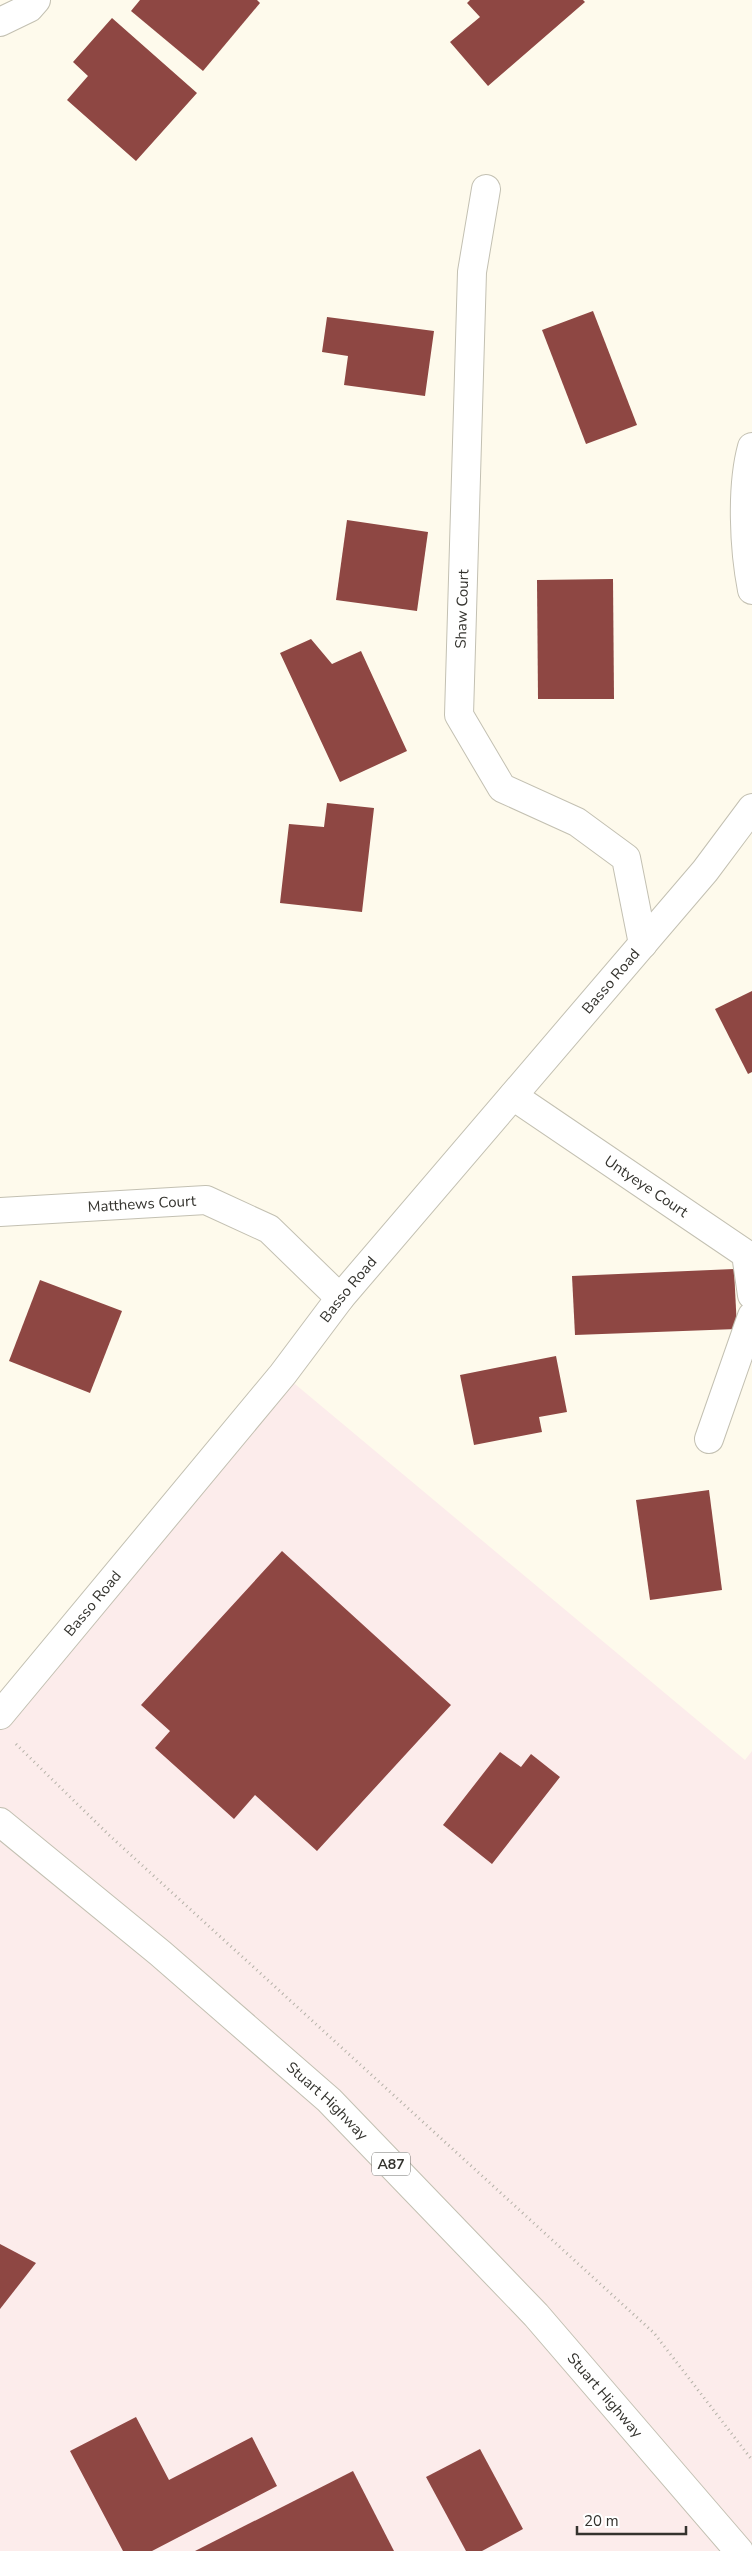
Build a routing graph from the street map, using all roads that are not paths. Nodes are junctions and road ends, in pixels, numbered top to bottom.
1 (36, 0) edge
2 (0, 22) edge
3 (486, 189) dead end
4 (752, 447) edge
5 (752, 590) edge
6 (752, 808) edge
7 (643, 944) junction
8 (513, 1096) junction
9 (0, 1212) edge
10 (752, 1295) edge
11 (340, 1298) junction
12 (752, 1316) edge
13 (709, 1439) dead end
14 (0, 1715) edge
15 (0, 1822) edge
16 (739, 2551) edge

1 - 2 main road
3 - 7 main road, Shaw Court
4 - 5 main road
6 - 7 main road, Basso Road
7 - 8 main road, Basso Road
8 - 10 main road, Untyeye Court
8 - 11 main road, Basso Road
9 - 11 main road, Matthews Court
11 - 14 main road, Basso Road
12 - 13 main road
15 - 16 main road, Stuart Highway / A87

